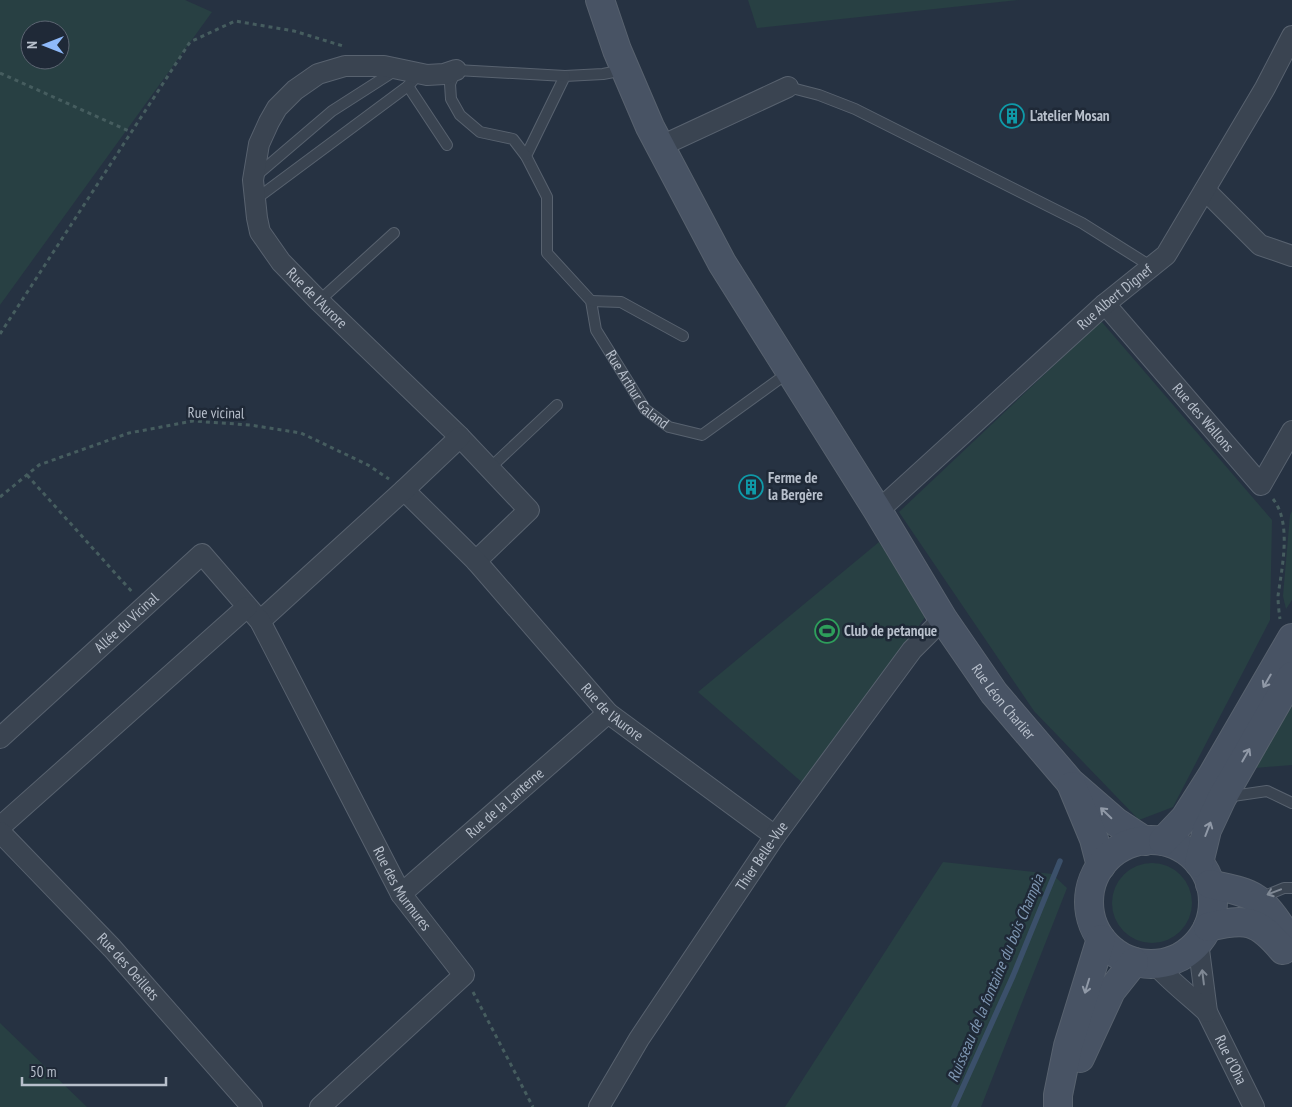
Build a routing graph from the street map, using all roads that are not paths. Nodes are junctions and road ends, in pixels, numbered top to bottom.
1 (600, 0) edge
2 (1292, 36) edge
3 (456, 70) junction
4 (625, 70) junction
5 (408, 76) junction
6 (565, 76) junction
7 (788, 87) joint
8 (447, 145) dead end
9 (659, 147) junction
10 (526, 156) junction
11 (252, 180) junction
12 (1205, 190) junction
13 (255, 202) junction
14 (394, 233) dead end
15 (1292, 256) edge
16 (1152, 267) junction
17 (319, 301) junction
18 (591, 301) junction
19 (1105, 304) junction
20 (683, 336) dead end
21 (789, 372) junction
22 (557, 405) dead end
23 (1292, 431) edge
24 (460, 437) junction
25 (490, 468) junction
26 (404, 490) junction
27 (878, 511) junction
28 (476, 561) junction
29 (254, 614) junction
30 (943, 619) junction
31 (1286, 632) edge
32 (1292, 676) edge
33 (608, 713) junction
34 (0, 738) edge
35 (1070, 782) junction
36 (1222, 798) junction
37 (1292, 803) edge
38 (0, 827) edge
39 (0, 832) edge
40 (775, 836) junction
41 (1154, 841) junction
42 (1101, 866) junction
43 (1204, 873) junction
44 (1292, 888) edge
45 (402, 894) junction
46 (1257, 899) junction
47 (1203, 934) junction
48 (1102, 939) junction
49 (1292, 945) edge
50 (1292, 961) edge
51 (1145, 963) junction
52 (1207, 1012) junction
53 (252, 1107) edge
54 (320, 1107) edge
55 (599, 1107) edge
56 (1058, 1107) edge
57 (1066, 1107) edge
58 (1254, 1107) edge

1 - 4 street
2 - 12 street, Rue Albert Dignef
3 - 5 street, Rue de l'Aurore
3 - 6 lane
3 - 10 lane
4 - 6 lane
4 - 9 street
5 - 8 lane
5 - 11 lane
5 - 11 street, Rue de l'Aurore
5 - 13 lane
6 - 10 lane
7 - 9 street
7 - 16 lane
9 - 21 street
10 - 18 lane
11 - 13 street, Rue de l'Aurore
12 - 15 street
12 - 16 street, Rue Albert Dignef
13 - 17 street, Rue de l'Aurore
14 - 17 lane
16 - 19 street, Rue Albert Dignef
17 - 24 street, Rue de l'Aurore
18 - 20 lane
18 - 21 lane, Rue Arthur Galand
19 - 23 street, Rue des Wallons
19 - 27 street, Rue Albert Dignef
21 - 27 street
22 - 25 lane
24 - 25 street, Rue de l'Aurore
24 - 26 street
25 - 28 street, Rue de l'Aurore
26 - 28 street, Rue de l'Aurore
26 - 29 street
27 - 30 street
28 - 33 street, Rue de l'Aurore
29 - 34 street, Allée du Vicinal
29 - 38 street
29 - 45 street, Rue des Murmures
30 - 35 street, Rue Léon Charlier
30 - 40 street, Thier Belle-Vue
31 -> 41 street
36 -> 32 street
33 - 40 street, Rue de l'Aurore
33 - 45 street, Rue de la Lanterne
41 -> 35 street, Rue Léon Charlier
35 - 42 street, Rue Léon Charlier
36 - 37 lane
43 -> 36 street
39 - 53 street, Rue des Oeillets
40 - 55 street, Thier Belle-Vue
41 - 42 street
41 - 43 street
42 - 48 street
43 - 46 street
43 - 47 street
44 -> 46 lane
45 - 54 street, Rue des Murmures
46 - 49 street
47 - 50 street
47 - 51 street
52 -> 47 street, Rue d'Oha
48 - 51 street
48 -> 56 street
51 - 52 street, Rue d'Oha
51 - 57 street
52 - 58 street, Rue d'Oha

